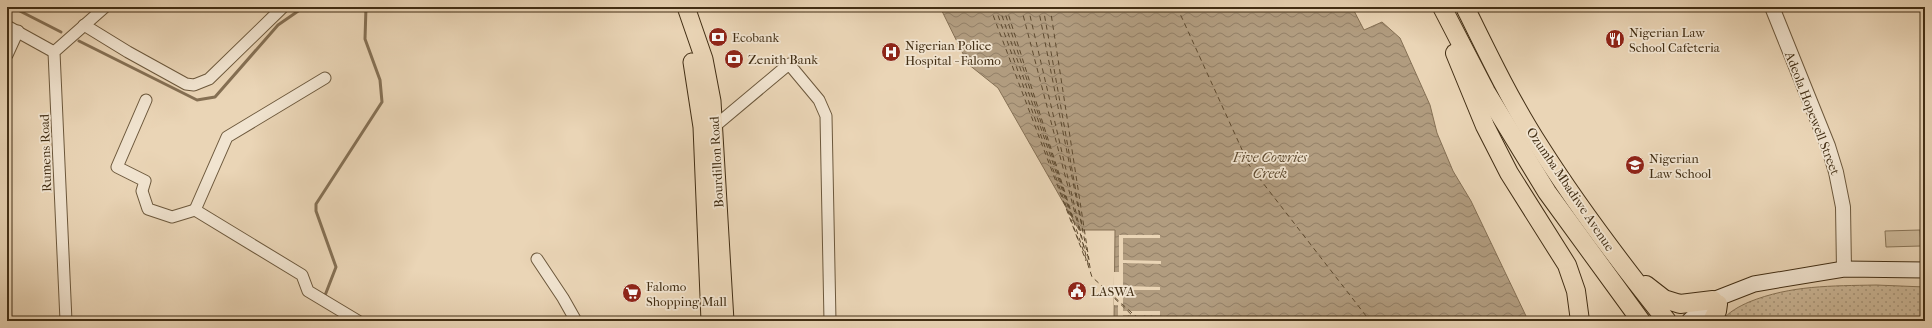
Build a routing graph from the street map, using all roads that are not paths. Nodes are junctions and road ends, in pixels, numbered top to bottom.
1 (105, 7) edge
2 (283, 7) edge
3 (675, 7) edge
4 (686, 7) edge
5 (1438, 7) edge
6 (1442, 7) edge
7 (1465, 7) edge
8 (1772, 7) edge
9 (84, 25) junction
10 (7, 26) edge
11 (18, 31) junction
12 (54, 52) junction
13 (7, 55) edge
14 (325, 78) dead end
15 (146, 100) dead end
16 (709, 126) junction
17 (194, 210) junction
18 (537, 259) dead end
19 (1621, 261) junction
20 (1844, 269) junction
21 (1925, 270) edge
22 (1717, 305) edge
23 (66, 321) edge
24 (358, 321) edge
25 (576, 321) edge
26 (710, 321) edge
27 (725, 321) edge
28 (830, 321) edge
29 (1580, 321) edge
30 (1641, 321) edge
31 (1667, 321) edge
32 (1689, 321) edge
33 (1701, 321) edge

1 - 9 street
2 - 9 street
3 - 16 main road, Bourdillon Road
4 - 16 main road, Bourdillon Road
5 - 29 highway
6 - 30 highway, Ozumba Mbadiwe Avenue
7 - 19 highway, Ozumba Mbadiwe Avenue
8 - 20 street, Adeola Hopewell Street
9 - 12 street
10 - 11 street
11 - 12 street
11 - 13 street
12 - 23 street, Rumens Road
14 - 17 street
15 - 17 street
16 - 26 main road, Bourdillon Road
16 - 27 main road, Bourdillon Road
16 - 28 street
17 - 24 street
18 - 25 street
19 - 22 highway
19 - 31 highway, Ozumba Mbadiwe Avenue
20 - 21 main road
20 - 22 main road
22 - 32 main road
22 - 33 main road

